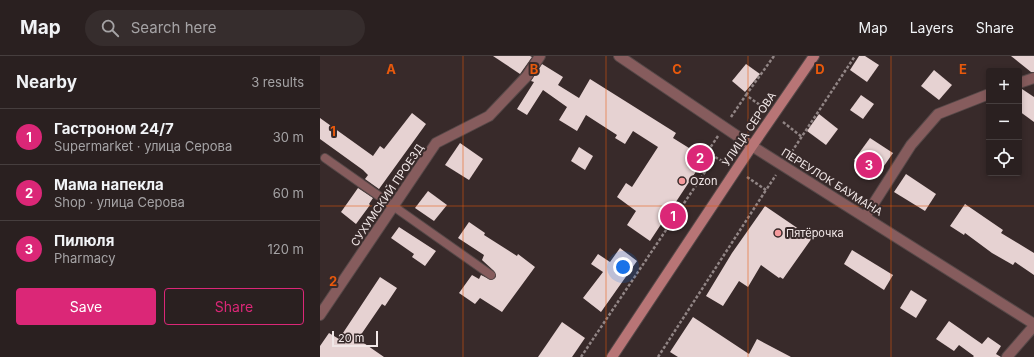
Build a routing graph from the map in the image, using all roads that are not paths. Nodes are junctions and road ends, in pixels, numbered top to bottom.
1 (540, 56) edge
2 (619, 56) edge
3 (814, 56) edge
4 (1034, 78) edge
5 (1022, 82) edge
6 (986, 95) edge
7 (752, 146) junction
8 (325, 158) dead end
9 (393, 207) junction
10 (865, 217) junction
11 (491, 275) dead end
12 (320, 315) edge
13 (1034, 325) edge
14 (612, 357) edge
15 (1007, 357) edge

1 - 9 street, СУХУМСКИЙ ПРОЕЗД
2 - 7 street, ПЕРЕУЛОК БАУМАНА
3 - 7 main road, УЛИЦА СЕРОВА
4 - 5 street
6 - 10 street
7 - 10 street, ПЕРЕУЛОК БАУМАНА
7 - 14 main road, УЛИЦА СЕРОВА
8 - 9 lane
9 - 11 lane
9 - 12 street, СУХУМСКИЙ ПРОЕЗД
10 - 13 street, ПЕРЕУЛОК БАУМАНА
13 - 15 street

